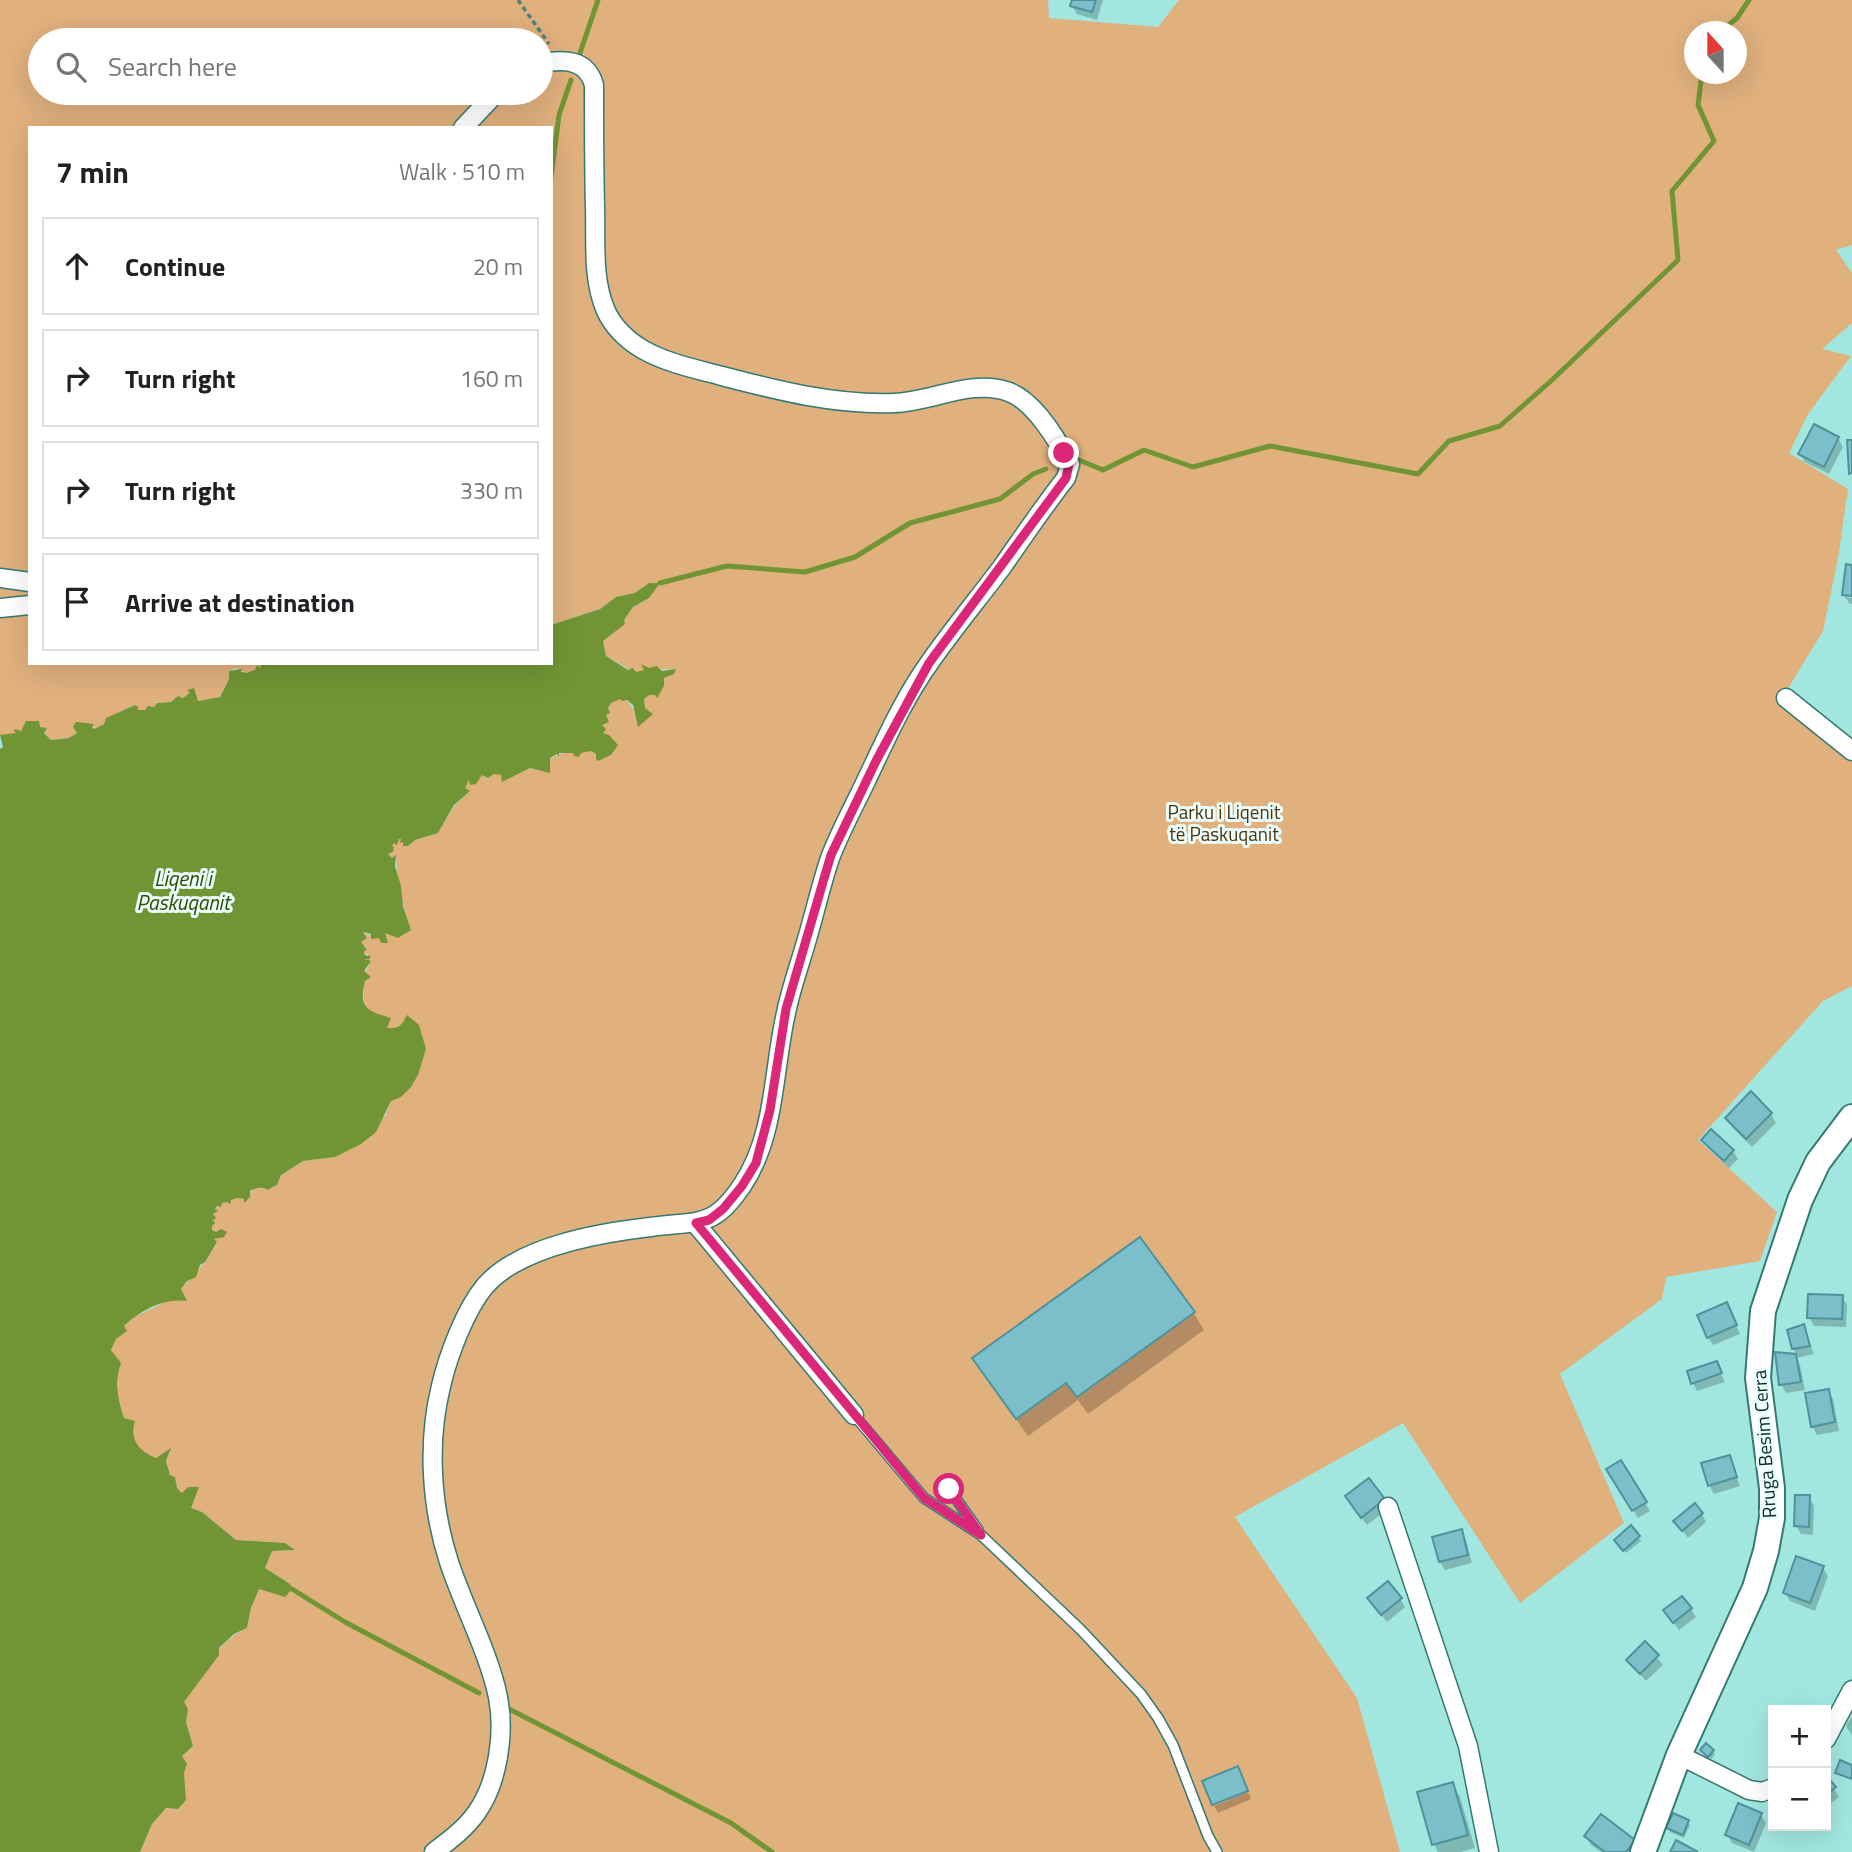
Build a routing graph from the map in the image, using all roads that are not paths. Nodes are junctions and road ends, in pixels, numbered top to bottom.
1 (553, 62) edge
2 (485, 105) edge
3 (465, 126) edge
4 (0, 578) edge
5 (28, 582) edge
6 (28, 605) edge
7 (0, 608) edge
8 (1786, 698) dead end
9 (1852, 751) edge
10 (1852, 1117) edge
11 (696, 1223) junction
12 (854, 1415) joint
13 (949, 1489) dead end
14 (1388, 1507) dead end
15 (981, 1535) junction
16 (1852, 1690) edge
17 (1831, 1730) edge
18 (1679, 1755) junction
19 (1768, 1790) edge
20 (434, 1852) edge
21 (1217, 1852) edge
22 (1489, 1852) edge
23 (1643, 1852) edge

1 - 11 street
2 - 3 street
4 - 5 street
6 - 7 street
8 - 9 street
10 - 18 street, Rruga Besim Cerra
11 - 12 street
11 - 20 street
12 - 15 lane
13 - 15 lane
14 - 22 street
15 - 21 lane
16 - 17 street
18 - 19 street
18 - 23 street, Rruga Besim Cerra

